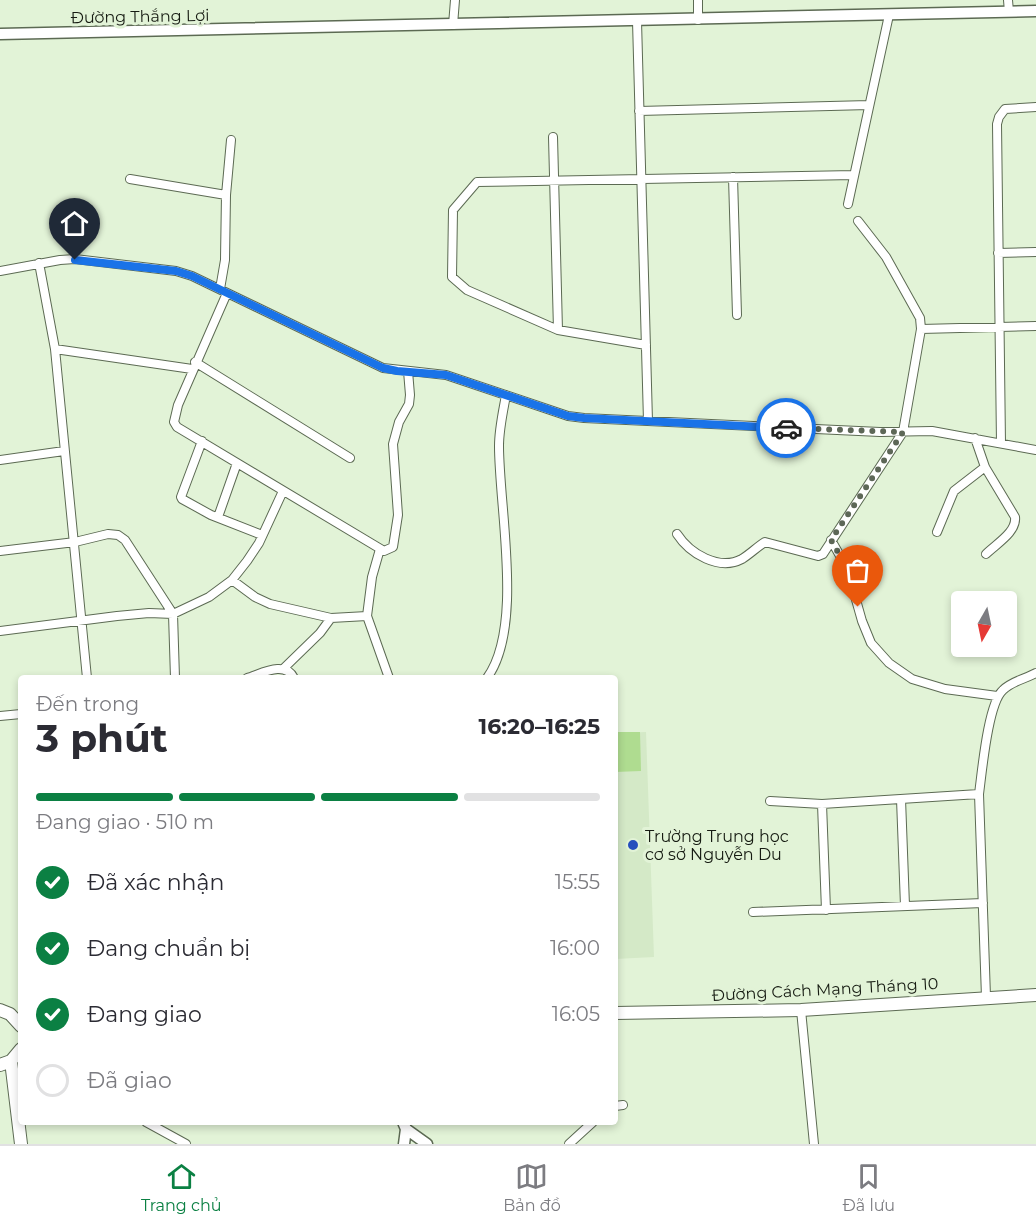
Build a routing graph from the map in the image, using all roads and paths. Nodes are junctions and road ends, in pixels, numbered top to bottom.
1 (455, 0) edge
2 (698, 0) edge
3 (1009, 6) edge
4 (1036, 11) edge
5 (889, 15) junction
6 (698, 20) junction
7 (637, 21) junction
8 (453, 25) junction
9 (0, 34) edge
10 (869, 105) junction
11 (1036, 107) edge
12 (639, 111) junction
13 (553, 137) dead end
14 (231, 140) dead end
15 (854, 175) junction
16 (733, 177) junction
17 (130, 179) dead end
18 (641, 179) junction
19 (554, 181) junction
20 (226, 195) junction
21 (848, 204) dead end
22 (858, 221) dead end
23 (1036, 252) edge
24 (998, 253) junction
25 (39, 263) junction
26 (0, 271) edge
27 (223, 291) junction
28 (737, 315) dead end
29 (1036, 326) edge
30 (999, 327) junction
31 (921, 329) junction
32 (558, 330) junction
33 (646, 345) junction
34 (55, 350) junction
35 (194, 365) junction
36 (408, 371) junction
37 (506, 395) junction
38 (648, 421) junction
39 (903, 432) junction
40 (975, 438) junction
41 (202, 441) junction
42 (1001, 443) junction
43 (1036, 450) edge
44 (64, 451) junction
45 (350, 458) dead end
46 (0, 460) edge
47 (237, 463) junction
48 (985, 467) junction
49 (283, 491) junction
50 (218, 517) junction
51 (937, 532) dead end
52 (677, 534) dead end
53 (262, 535) junction
54 (831, 540) junction
55 (75, 542) junction
56 (380, 549) junction
57 (0, 551) edge
58 (986, 554) dead end
59 (232, 580) junction
60 (173, 614) junction
61 (367, 616) junction
62 (331, 618) junction
63 (82, 622) junction
64 (0, 631) edge
65 (283, 669) junction
66 (1036, 673) edge
67 (87, 675) edge
68 (175, 675) edge
69 (256, 675) edge
70 (292, 675) edge
71 (388, 675) edge
72 (489, 675) edge
73 (997, 696) junction
74 (18, 714) edge
75 (0, 716) edge
76 (980, 794) junction
77 (901, 799) junction
78 (770, 801) dead end
79 (822, 804) junction
80 (982, 903) junction
81 (905, 906) junction
82 (826, 910) junction
83 (753, 912) dead end
84 (1036, 996) edge
85 (986, 997) junction
86 (0, 1010) edge
87 (801, 1010) junction
88 (618, 1013) edge
89 (18, 1023) edge
90 (18, 1052) edge
91 (5, 1063) edge
92 (17, 1085) edge
93 (20, 1125) edge
94 (151, 1125) edge
95 (590, 1125) edge
96 (405, 1133) edge
97 (21, 1144) edge
98 (186, 1144) edge
99 (396, 1144) edge
100 (427, 1144) edge
101 (569, 1144) edge
102 (814, 1144) edge

1 - 8 street
2 - 6 street
3 - 4 street, Đường Thắng Lợi
3 - 5 street, Đường Thắng Lợi
5 - 6 street, Đường Thắng Lợi
5 - 10 street
6 - 7 street, Đường Thắng Lợi
7 - 8 street, Đường Thắng Lợi
7 - 12 street
8 - 9 street, Đường Thắng Lợi
10 - 12 street
10 - 15 street
11 - 24 street
12 - 18 street
13 - 19 street
14 - 20 street
15 - 16 street
15 - 21 street
16 - 18 street
16 - 28 street
17 - 20 street
18 - 19 street
18 - 33 street
19 - 32 street
19 - 32 street
20 - 27 street
22 - 31 street
23 - 24 street
24 - 30 street
25 - 26 street
25 - 27 street
25 - 34 street
27 - 35 street
27 - 36 street
29 - 30 street
30 - 31 street
30 - 42 street
31 - 39 street
32 - 33 street
33 - 38 street
34 - 35 street
34 - 44 street
35 - 41 street
35 - 45 street
36 - 37 street
36 - 56 street
37 - 38 street
37 - 72 street
38 - 39 street
39 - 40 street
39 - 54 street
40 - 42 street
40 - 48 street
41 - 47 street
41 - 50 street
42 - 43 street
44 - 46 street
44 - 55 street
47 - 49 street
47 - 50 street
48 - 51 street
48 - 58 street
49 - 53 street
49 - 56 street
50 - 53 street
52 - 54 street
53 - 59 street
54 - 73 street
55 - 57 street
55 - 60 street
55 - 63 street
56 - 61 street
59 - 60 street
59 - 62 street
60 - 63 street
60 - 68 street
61 - 62 street
61 - 71 street
62 - 65 street
63 - 64 street
63 - 67 street
65 - 69 street
65 - 70 street
66 - 73 street
73 - 76 street
74 - 75 street
76 - 77 street
76 - 80 street
77 - 79 street
77 - 81 street
78 - 79 street
79 - 82 street
80 - 81 street
80 - 85 street
81 - 82 street
82 - 83 street
84 - 85 main road, Đường Cách Mạng Tháng 10
85 - 87 main road, Đường Cách Mạng Tháng 10
86 - 89 main road
87 - 88 main road, Đường Cách Mạng Tháng 10
87 - 102 street
90 - 91 main road
91 - 92 main road
93 - 97 main road
94 - 98 street
95 - 101 street
96 - 99 street
96 - 100 street

